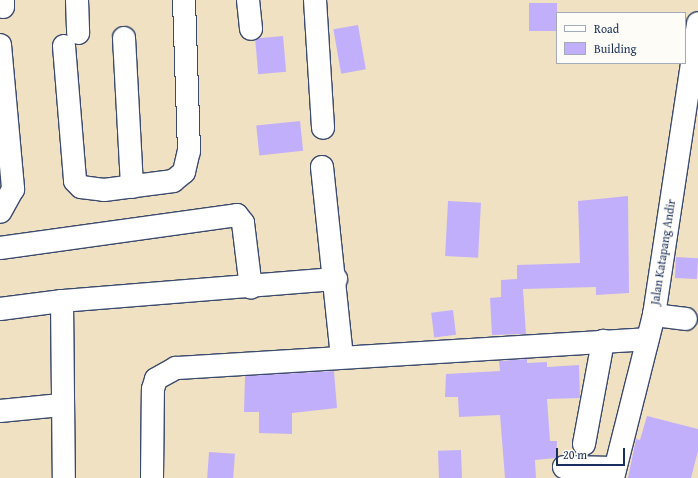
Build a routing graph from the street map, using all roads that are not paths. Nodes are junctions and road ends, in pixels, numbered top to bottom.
1 (77, 0) edge
2 (184, 0) edge
3 (248, 0) edge
4 (315, 0) edge
5 (698, 23) edge
6 (251, 29) dead end
7 (124, 38) dead end
8 (0, 45) edge
9 (323, 128) dead end
10 (322, 167) dead end
11 (132, 186) junction
12 (0, 212) edge
13 (0, 248) edge
14 (336, 279) junction
15 (251, 288) junction
16 (62, 301) junction
17 (0, 309) edge
18 (654, 315) junction
19 (686, 319) dead end
20 (647, 339) junction
21 (603, 341) junction
22 (342, 357) junction
23 (61, 405) junction
24 (0, 411) edge
25 (584, 444) dead end
26 (564, 467) dead end
27 (614, 473) edge
28 (64, 478) edge
29 (152, 478) edge

1 - 11 street
2 - 11 street
3 - 6 street
4 - 9 street
5 - 18 street, Jalan Katapang Andir
7 - 11 street
8 - 12 street
10 - 14 street
13 - 15 street
14 - 15 street
14 - 22 street
15 - 16 street
16 - 17 street
16 - 23 street
18 - 19 street
18 - 20 street, Jalan Katapang Andir
20 - 21 street
20 - 27 street, Jalan Katapang Andir
21 - 22 street
21 - 25 street
22 - 29 street
23 - 24 street
23 - 28 street
26 - 27 street

